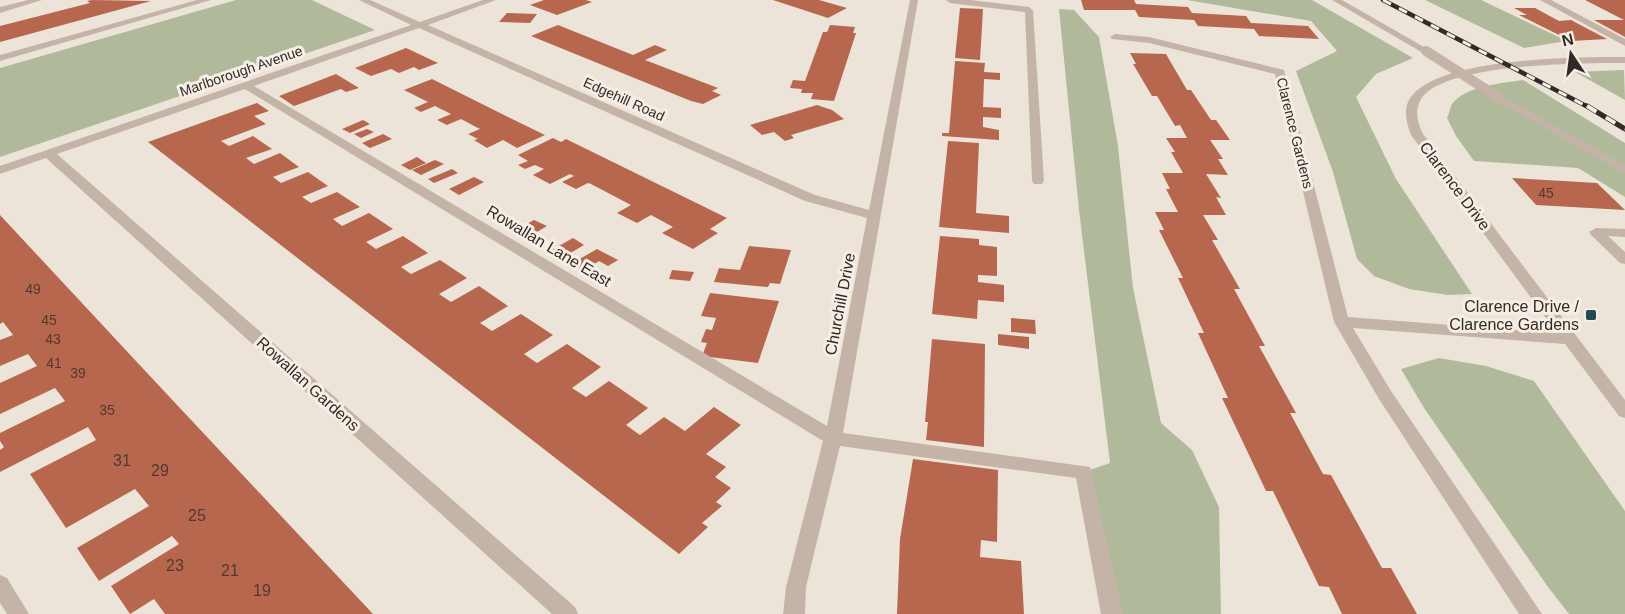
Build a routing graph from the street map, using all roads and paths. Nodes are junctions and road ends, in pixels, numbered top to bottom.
1 (38, 0) edge
2 (207, 0) edge
3 (363, 0) edge
4 (492, 0) edge
5 (914, 0) edge
6 (950, 0) edge
7 (1336, 0) edge
8 (1544, 0) edge
9 (1554, 5) junction
10 (1532, 6) dead end
11 (0, 9) edge
12 (420, 25) junction
13 (1115, 37) dead end
14 (1625, 43) edge
15 (0, 58) edge
16 (1625, 60) edge
17 (246, 85) junction
18 (48, 153) junction
19 (0, 170) edge
20 (1625, 170) edge
21 (1038, 181) dead end
22 (875, 216) junction
23 (1625, 233) edge
24 (1625, 260) edge
25 (1342, 322) junction
26 (1570, 339) junction
27 (1625, 412) edge
28 (832, 438) junction
29 (0, 584) edge
30 (18, 614) edge
31 (567, 614) edge
32 (794, 614) edge
33 (1112, 614) edge
34 (1531, 614) edge

1 - 11 street
2 - 15 street
3 - 12 street, Edgehill Road
4 - 12 street, Marlborough Avenue
5 - 22 street, Churchill Drive
6 - 21 street
7 - 20 street, bridge
8 - 9 street
9 - 10 street
9 - 14 street
12 - 17 street, Marlborough Avenue
12 - 22 street, Edgehill Road
13 - 25 street, Clarence Gardens
16 - 26 street, Clarence Drive
17 - 18 street, Marlborough Avenue
17 - 28 street, Rowallan Lane East
18 - 19 street, Marlborough Avenue
18 - 31 street, Rowallan Gardens
22 - 28 street, Churchill Drive
23 - 24 street
25 - 26 street
25 - 34 street, Clarence Gardens
26 - 27 street, Clarence Drive
28 - 32 street, Churchill Drive
28 - 33 street
29 - 30 street

